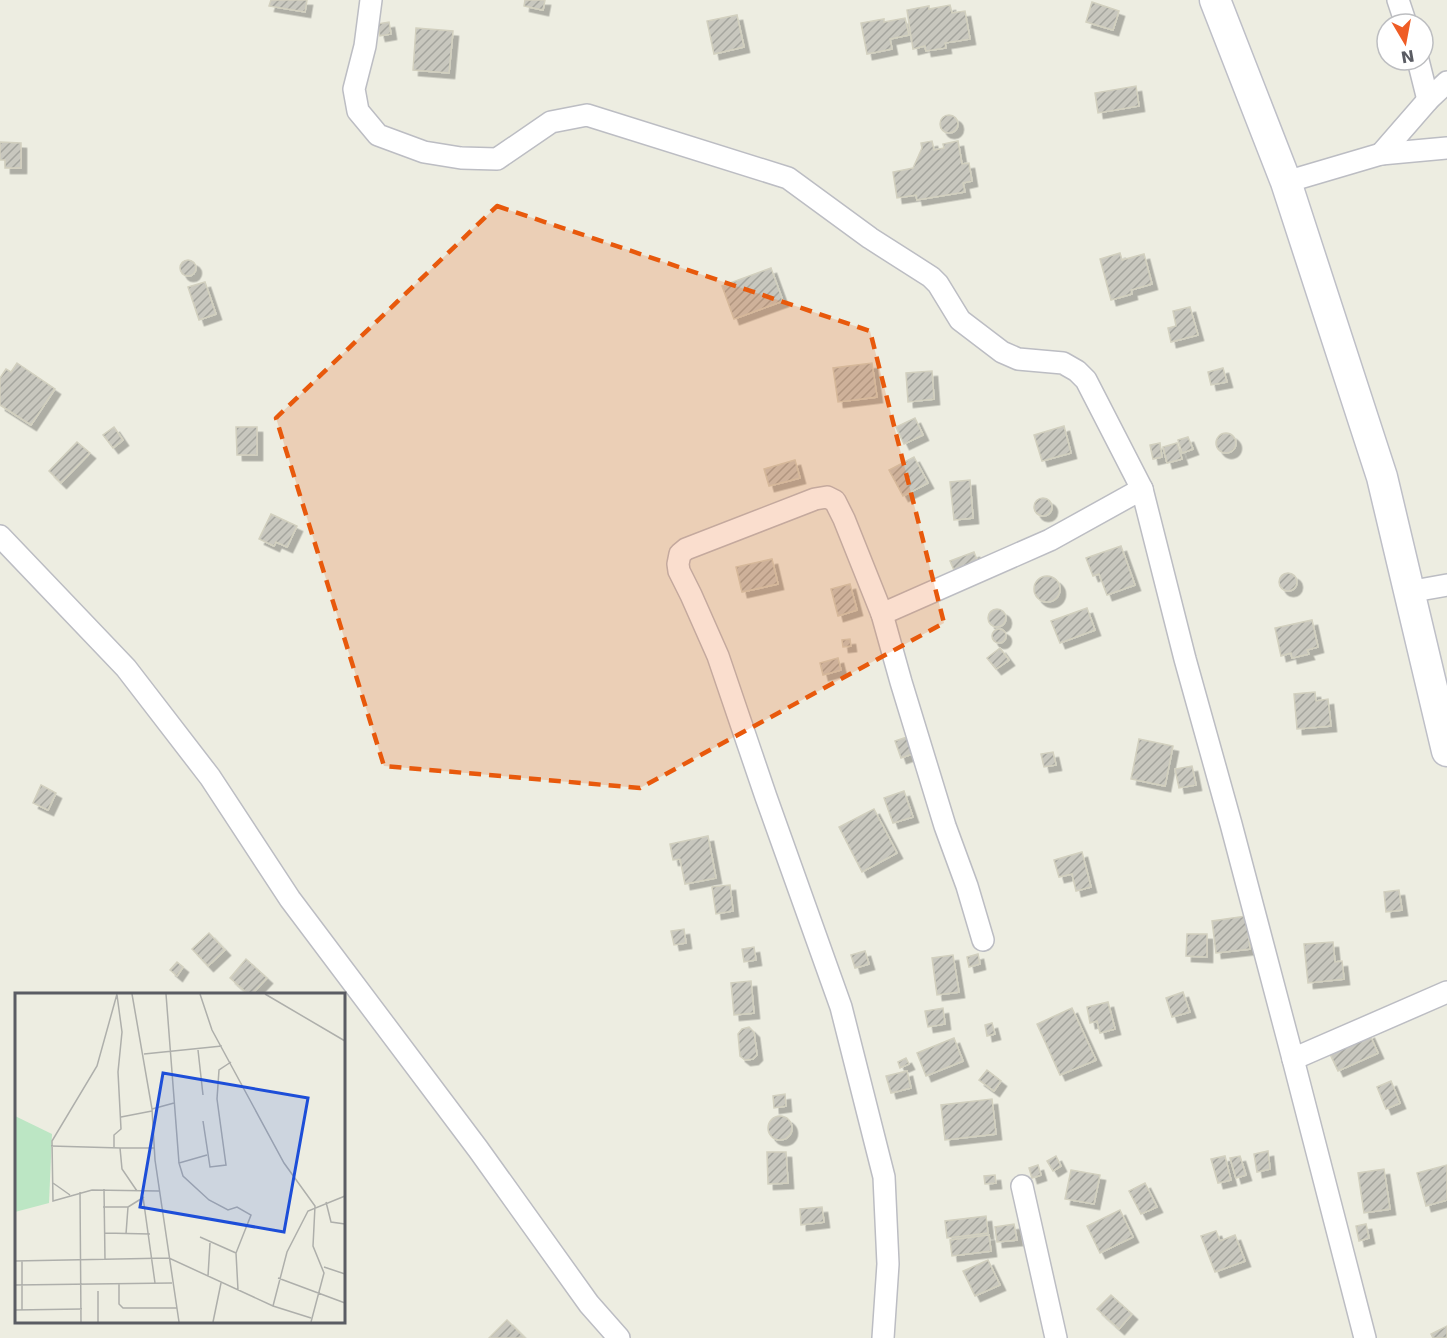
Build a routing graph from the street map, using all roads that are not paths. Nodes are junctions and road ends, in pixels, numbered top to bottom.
1 (371, 0) edge
2 (1215, 0) edge
3 (1421, 72) edge
4 (1447, 82) edge
5 (1428, 100) junction
6 (1447, 148) edge
7 (1381, 154) junction
8 (1286, 182) junction
9 (1142, 489) junction
10 (0, 536) edge
11 (1447, 585) edge
12 (1408, 592) junction
13 (882, 614) junction
14 (1447, 751) edge
15 (983, 940) dead end
16 (1447, 992) edge
17 (1293, 1059) junction
18 (1022, 1186) dead end
19 (619, 1338) edge
20 (883, 1338) edge
21 (1056, 1338) edge
22 (1365, 1338) edge

1 - 9 street
2 - 8 street
3 - 5 street
4 - 5 street
5 - 7 street
6 - 7 street
7 - 8 street
8 - 12 street
9 - 13 street
9 - 17 street
10 - 19 street
11 - 12 street
12 - 14 street
13 - 15 street
13 - 20 street
16 - 17 street
17 - 22 street
18 - 21 street

